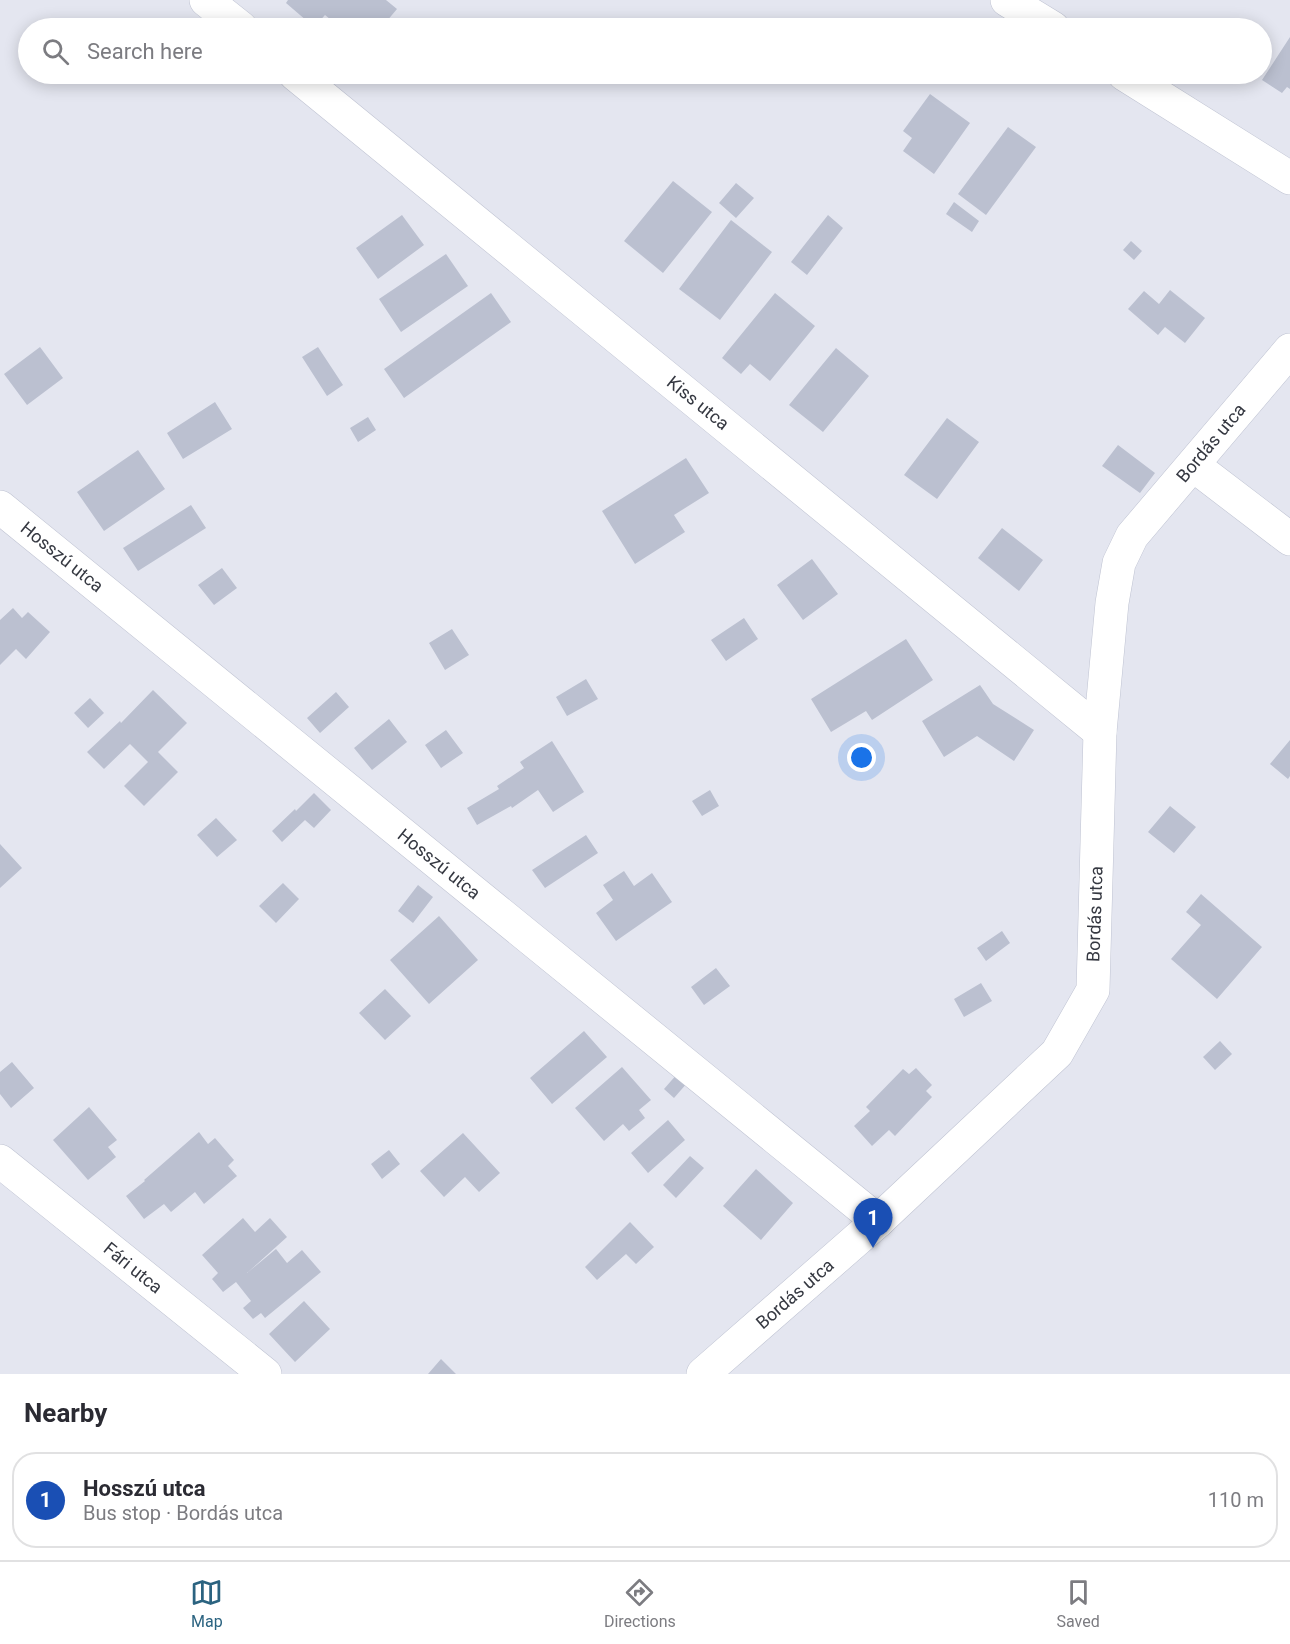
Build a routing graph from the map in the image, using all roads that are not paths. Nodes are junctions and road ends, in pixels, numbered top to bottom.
1 (206, 0) edge
2 (1007, 0) edge
3 (228, 18) edge
4 (1037, 18) edge
5 (308, 84) edge
6 (1140, 84) edge
7 (1290, 178) edge
8 (1290, 350) edge
9 (1193, 465) junction
10 (0, 507) edge
11 (1290, 539) edge
12 (1100, 732) junction
13 (0, 1161) edge
14 (878, 1221) junction
15 (266, 1374) edge
16 (704, 1374) edge

1 - 3 street
2 - 4 street
5 - 12 street, Kiss utca
6 - 7 street
8 - 9 street, Bordás utca
9 - 11 street
9 - 12 street, Bordás utca
10 - 14 street, Hosszú utca
12 - 14 street, Bordás utca
13 - 15 street, Fári utca
14 - 16 street, Bordás utca

